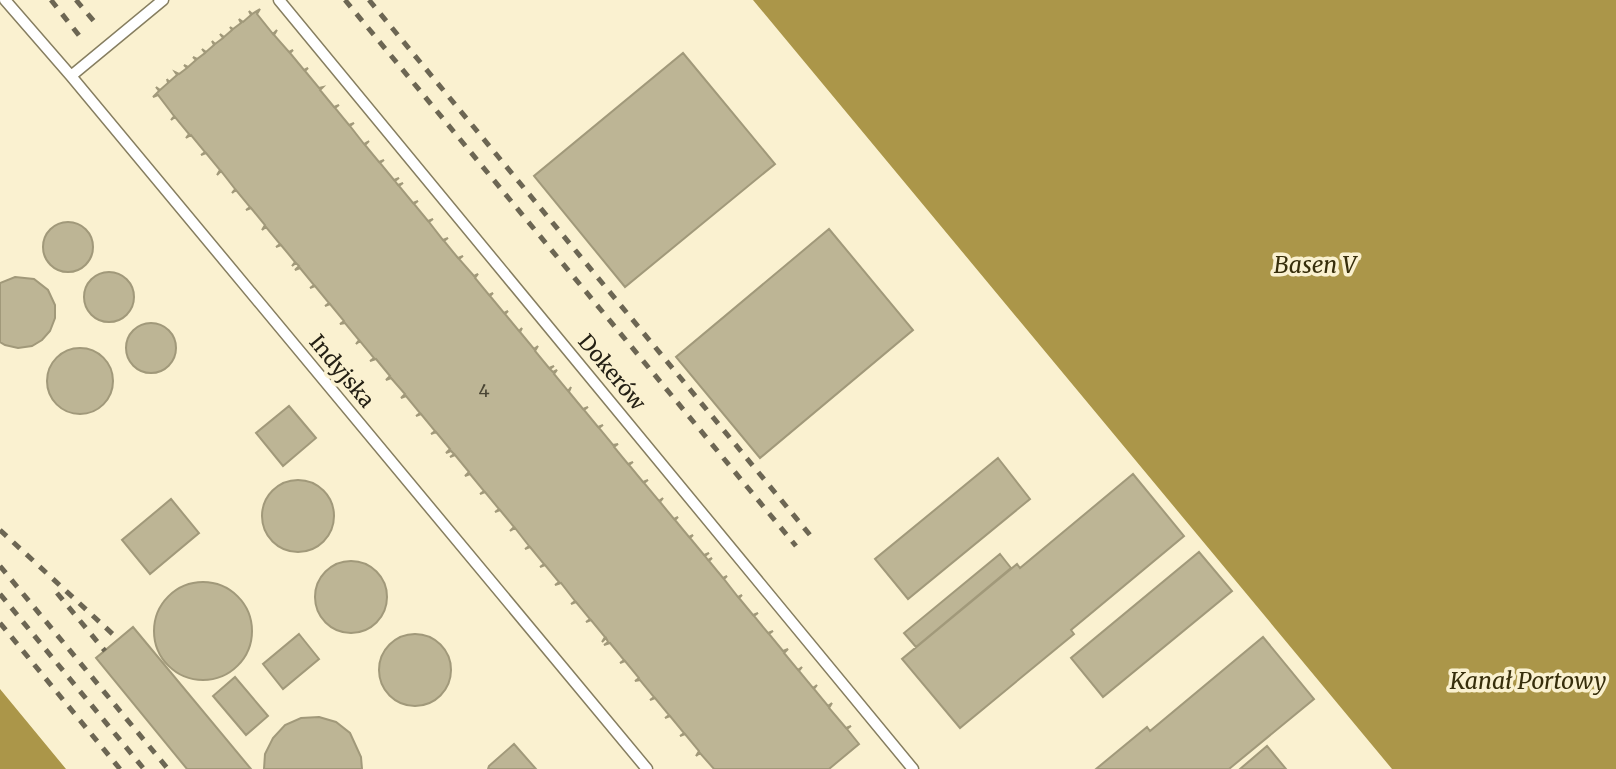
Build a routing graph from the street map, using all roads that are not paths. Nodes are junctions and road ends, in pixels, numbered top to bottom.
1 (5, 0) edge
2 (163, 0) edge
3 (279, 0) edge
4 (71, 76) junction
5 (647, 769) edge
6 (913, 769) edge

1 - 4 lane, Indyjska
2 - 4 lane
3 - 6 lane, Dokerów
4 - 5 lane, Indyjska

